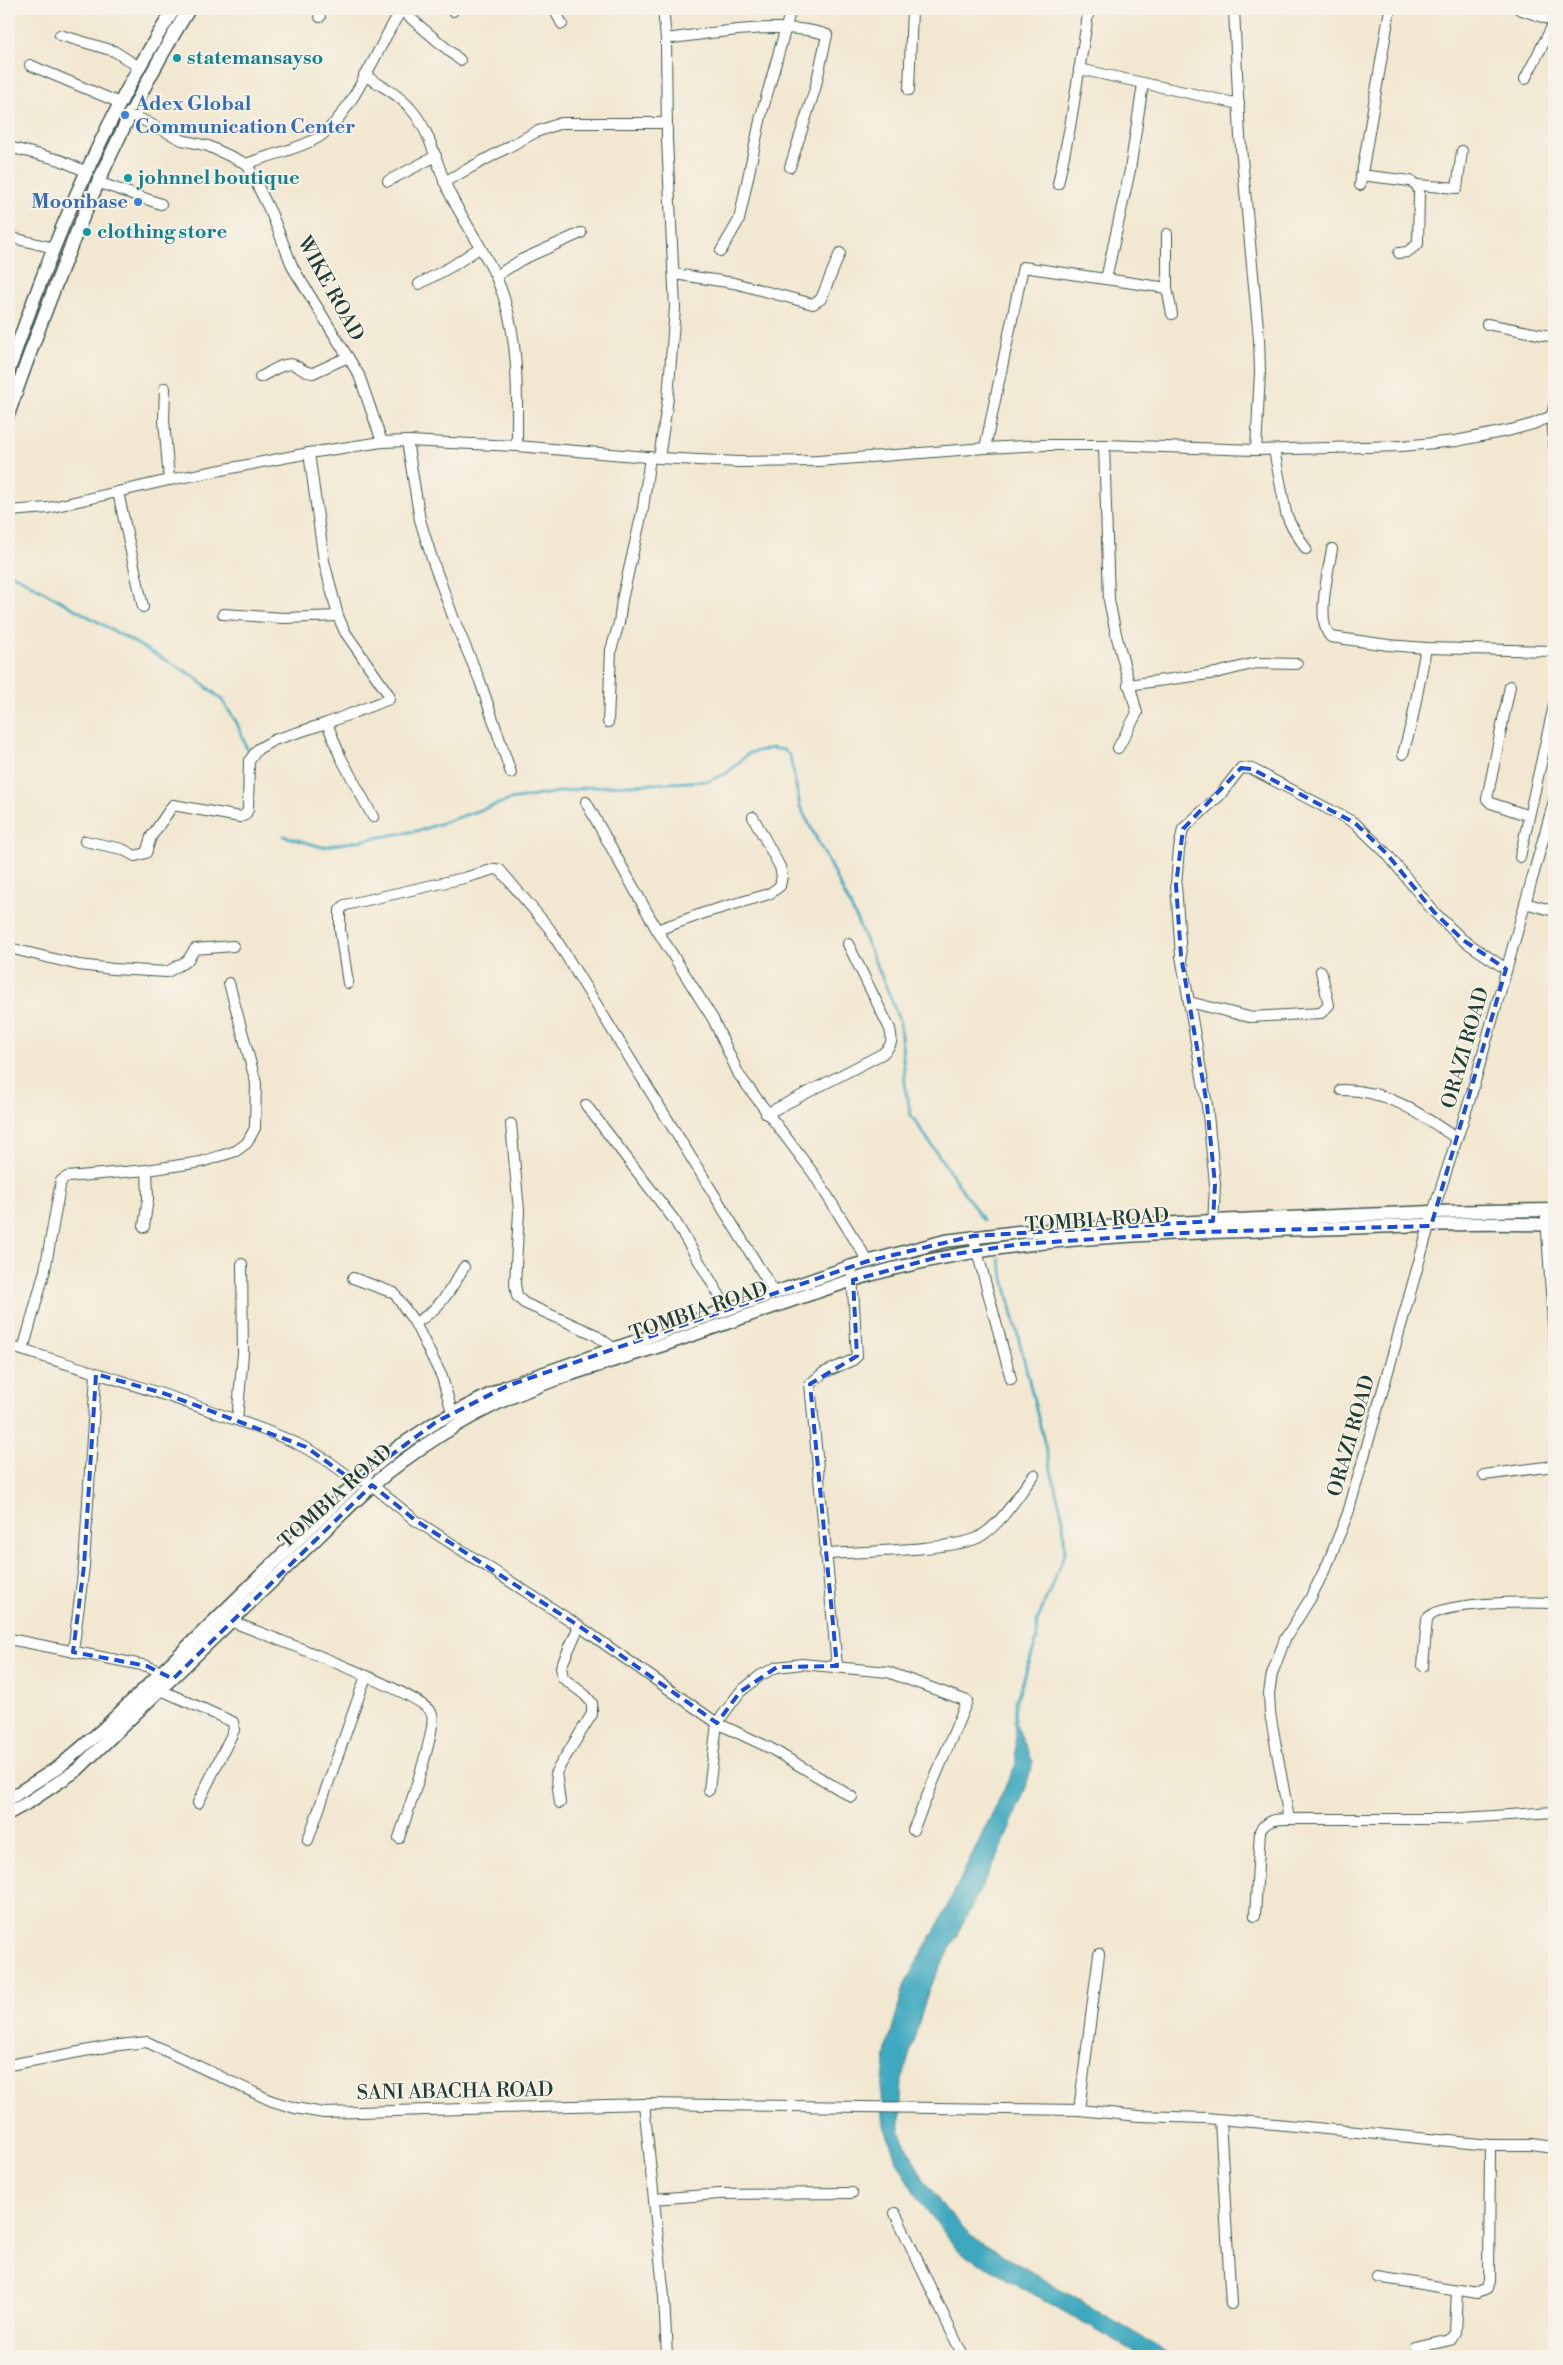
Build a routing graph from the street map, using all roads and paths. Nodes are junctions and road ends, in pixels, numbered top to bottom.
1 (188, 9) edge
2 (554, 9) edge
3 (663, 9) edge
4 (790, 9) edge
5 (912, 9) edge
6 (1089, 9) edge
7 (1234, 9) edge
8 (1390, 9) edge
9 (1519, 9) edge
10 (172, 10) edge
11 (401, 10) edge
12 (1554, 22) edge
13 (562, 24) dead end
14 (786, 29) junction
15 (60, 35) dead end
16 (666, 38) junction
17 (460, 60) dead end
18 (30, 64) dead end
19 (139, 68) junction
20 (1080, 69) junction
21 (364, 75) junction
22 (1525, 79) dead end
23 (1143, 84) junction
24 (909, 90) dead end
25 (120, 102) junction
26 (1239, 104) junction
27 (129, 113) junction
28 (666, 123) junction
29 (9, 147) edge
30 (1462, 151) dead end
31 (436, 156) junction
32 (247, 164) junction
33 (790, 167) dead end
34 (88, 172) junction
35 (388, 181) dead end
36 (97, 182) junction
37 (444, 182) junction
38 (1058, 184) dead end
39 (1417, 185) junction
40 (161, 204) dead end
41 (581, 233) dead end
42 (1167, 234) dead end
43 (9, 237) edge
44 (54, 248) junction
45 (479, 248) junction
46 (721, 251) dead end
47 (840, 253) dead end
48 (1399, 253) dead end
49 (674, 274) junction
50 (496, 276) junction
51 (1106, 279) junction
52 (419, 284) dead end
53 (1167, 288) junction
54 (1172, 314) dead end
55 (1487, 324) dead end
56 (1554, 337) edge
57 (348, 357) junction
58 (9, 370) edge
59 (260, 377) dead end
60 (165, 388) dead end
61 (9, 412) edge
62 (1554, 412) edge
63 (407, 441) junction
64 (382, 442) junction
65 (1104, 445) junction
66 (517, 446) junction
67 (1554, 446) edge
68 (986, 448) junction
69 (1256, 450) junction
70 (1274, 450) junction
71 (309, 453) junction
72 (655, 457) junction
73 (169, 480) junction
74 (118, 492) junction
75 (9, 510) edge
76 (1306, 549) dead end
77 (1332, 549) dead end
78 (143, 607) dead end
79 (223, 614) dead end
80 (338, 616) junction
81 (1426, 648) junction
82 (1554, 651) edge
83 (1297, 664) dead end
84 (1128, 685) junction
85 (1510, 686) dead end
86 (1554, 705) edge
87 (608, 722) dead end
88 (328, 723) junction
89 (1118, 748) dead end
90 (1403, 754) dead end
91 (511, 772) dead end
92 (1554, 801) edge
93 (586, 802) dead end
94 (1529, 816) junction
95 (373, 817) dead end
96 (753, 817) dead end
97 (85, 841) dead end
98 (1520, 857) dead end
99 (1525, 903) junction
100 (1554, 911) edge
101 (657, 930) junction
102 (848, 944) dead end
103 (234, 946) dead end
104 (9, 948) edge
105 (1506, 969) junction
106 (1321, 971) dead end
107 (229, 983) dead end
108 (348, 983) dead end
109 (1189, 1002) junction
110 (1341, 1090) dead end
111 (586, 1105) dead end
112 (766, 1114) junction
113 (511, 1124) dead end
114 (1457, 1139) junction
115 (148, 1170) junction
116 (1550, 1210) edge
117 (1433, 1212) junction
118 (1550, 1225) edge
119 (1213, 1226) junction
120 (1431, 1226) junction
121 (144, 1227) dead end
122 (973, 1236) junction
123 (977, 1250) junction
124 (868, 1261) junction
125 (242, 1264) dead end
126 (852, 1266) junction
127 (464, 1267) dead end
128 (353, 1278) dead end
129 (853, 1280) junction
130 (775, 1293) junction
131 (727, 1308) junction
132 (415, 1323) junction
133 (1554, 1338) edge
134 (9, 1346) edge
135 (612, 1348) junction
136 (23, 1350) junction
137 (96, 1374) junction
138 (1011, 1379) dead end
139 (452, 1412) junction
140 (237, 1420) junction
141 (1554, 1466) edge
142 (1034, 1475) dead end
143 (1484, 1475) dead end
144 (359, 1480) junction
145 (372, 1485) junction
146 (825, 1554) junction
147 (1554, 1603) edge
148 (217, 1616) junction
149 (230, 1622) junction
150 (579, 1626) junction
151 (9, 1640) edge
152 (73, 1652) junction
153 (837, 1666) junction
154 (1423, 1666) dead end
155 (161, 1671) junction
156 (366, 1676) junction
157 (173, 1679) junction
158 (149, 1685) junction
159 (161, 1690) junction
160 (718, 1723) junction
161 (709, 1790) dead end
162 (852, 1797) dead end
163 (9, 1799) edge
164 (198, 1803) dead end
165 (560, 1803) dead end
166 (1554, 1812) edge
167 (9, 1813) edge
168 (1289, 1819) junction
169 (913, 1830) dead end
170 (399, 1838) dead end
171 (308, 1840) dead end
172 (1255, 1916) dead end
173 (1099, 1954) dead end
174 (9, 2065) edge
175 (644, 2104) junction
176 (1079, 2110) junction
177 (1220, 2120) junction
178 (1490, 2145) junction
179 (1554, 2148) edge
180 (852, 2193) dead end
181 (654, 2199) junction
182 (895, 2212) dead end
183 (1377, 2277) dead end
184 (1457, 2290) junction
185 (1231, 2304) dead end
186 (1416, 2348) dead end
187 (667, 2356) edge
188 (962, 2356) edge

1 - 27 main road
2 - 13 street
3 - 16 street
4 - 14 street
5 - 24 street
6 - 20 street
7 - 26 street
8 - 39 street
9 - 12 street
10 - 19 main road
11 - 17 street
11 - 21 street
12 - 22 street
14 - 16 street
14 - 33 street
14 - 46 street
15 - 19 street
16 - 28 street
18 - 25 street
19 - 25 main road
20 - 23 street
20 - 38 street
21 - 31 street
21 - 32 street
23 - 26 street
23 - 51 street
25 - 34 main road
26 - 69 street
27 - 32 street
27 - 36 main road
28 - 37 street
28 - 49 street
29 - 34 street
30 - 39 street
31 - 35 street
31 - 37 street
32 - 57 street, WIKE ROAD
34 - 44 main road
36 - 40 street
36 - 61 main road
37 - 45 street
39 - 48 street
41 - 50 street
42 - 53 street
43 - 44 street
44 - 58 main road
45 - 50 street
45 - 52 street
47 - 49 street
49 - 72 street
50 - 66 street
51 - 53 street
51 - 68 street
53 - 54 street
55 - 56 street
57 - 59 street
57 - 64 street, WIKE ROAD
60 - 73 street
62 - 67 street
62 - 70 street
63 - 64 street
63 - 66 street
63 - 91 street
64 - 71 street
65 - 68 street
65 - 69 street
65 - 84 street
66 - 72 street
68 - 72 street
69 - 70 street
70 - 76 street
71 - 73 street
71 - 80 street
72 - 87 street
73 - 74 street
74 - 75 street
74 - 78 street
77 - 81 street
79 - 80 street
80 - 88 street
81 - 82 street
81 - 90 street
83 - 84 street
84 - 89 street
85 - 94 street
86 - 94 street
88 - 95 street
88 - 97 street
92 - 99 street, ORAZI ROAD
93 - 101 street
94 - 98 street
96 - 101 street
99 - 100 street
99 - 105 street, ORAZI ROAD
101 - 112 street
102 - 112 street
103 - 104 street
105 - 109 street
105 - 114 street, ORAZI ROAD
106 - 109 street
107 - 115 street
108 - 130 street
109 - 119 street
110 - 114 street
111 - 131 street
112 - 124 street
113 - 135 street
114 - 117 street, ORAZI ROAD
115 - 121 street
115 - 136 street
116 - 117 main road, TOMBIA ROAD
116 - 118 street
117 - 119 main road, TOMBIA ROAD
117 - 120 street, ORAZI ROAD
118 - 120 main road, TOMBIA ROAD
118 - 133 street
119 - 120 main road, TOMBIA ROAD
119 - 122 main road, TOMBIA ROAD
119 - 123 main road, TOMBIA ROAD
120 - 168 street, ORAZI ROAD
122 - 123 street
122 - 124 main road, TOMBIA ROAD
123 - 129 main road, TOMBIA ROAD
123 - 138 street
124 - 126 main road, TOMBIA ROAD
125 - 140 street
126 - 129 street
126 - 130 main road, TOMBIA ROAD
127 - 132 street
128 - 132 street
129 - 145 main road, TOMBIA ROAD
129 - 146 street
130 - 131 main road, TOMBIA ROAD
131 - 135 main road, TOMBIA ROAD
132 - 139 street
134 - 136 street
135 - 139 main road, TOMBIA ROAD
136 - 137 street
137 - 140 street
137 - 152 street
139 - 144 main road, TOMBIA ROAD
140 - 144 street
141 - 143 street
142 - 146 street
144 - 145 street
144 - 148 main road, TOMBIA ROAD
145 - 149 main road, TOMBIA ROAD
145 - 150 street
146 - 153 street
147 - 154 street
148 - 149 street
148 - 155 main road, TOMBIA ROAD
149 - 156 street
149 - 157 main road, TOMBIA ROAD
150 - 160 street
150 - 165 street
151 - 152 street
152 - 155 street
153 - 160 street
153 - 169 street
155 - 157 street
155 - 158 main road, TOMBIA ROAD
156 - 170 street
156 - 171 street
157 - 159 main road, TOMBIA ROAD
158 - 159 street
158 - 163 main road, TOMBIA ROAD
159 - 164 street
159 - 167 main road, TOMBIA ROAD
160 - 161 street
160 - 162 street
166 - 168 street
168 - 172 street
173 - 176 street
174 - 175 street, SANI ABACHA ROAD
175 - 176 street, SANI ABACHA ROAD
175 - 181 street
176 - 177 street, SANI ABACHA ROAD
177 - 178 street, SANI ABACHA ROAD
177 - 185 street
178 - 179 street, SANI ABACHA ROAD
178 - 184 street
180 - 181 street
181 - 187 street
182 - 188 street
183 - 184 street
184 - 186 street

